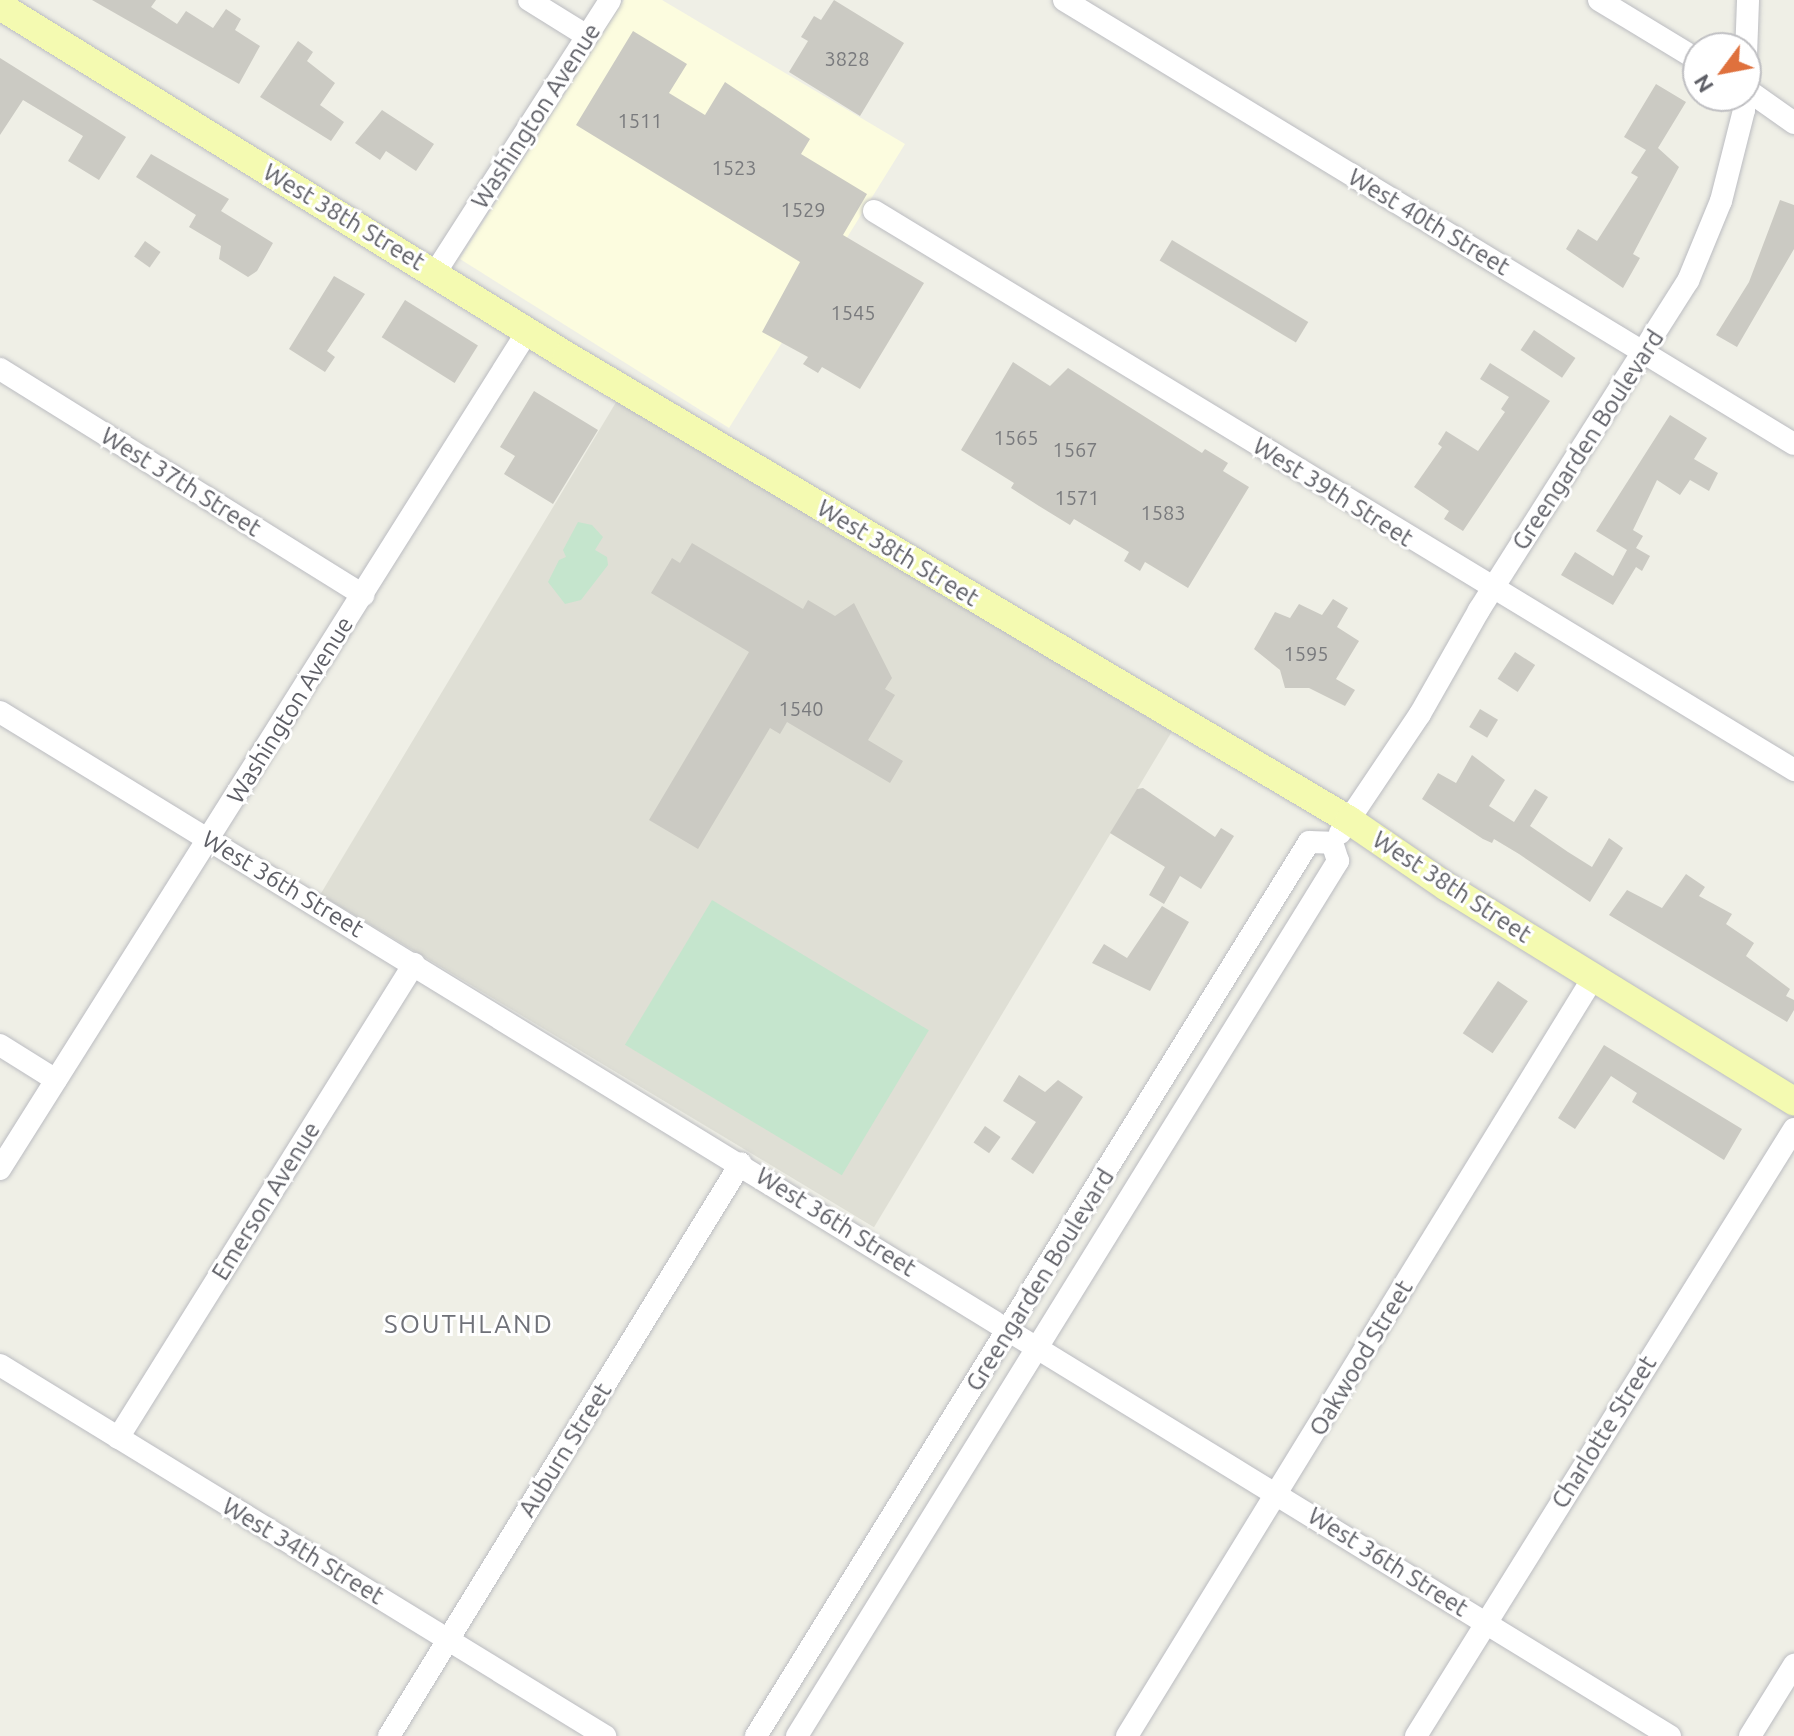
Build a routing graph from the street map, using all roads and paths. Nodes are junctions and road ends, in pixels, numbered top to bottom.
1 (529, 0) edge
2 (610, 0) edge
3 (1064, 0) edge
4 (1599, 0) edge
5 (1748, 0) edge
6 (0, 6) edge
7 (1747, 32) edge
8 (587, 36) junction
9 (1682, 50) edge
10 (1762, 100) edge
11 (1740, 112) edge
12 (1794, 123) edge
13 (874, 211) dead end
14 (435, 273) junction
15 (527, 332) junction
16 (1645, 354) junction
17 (0, 369) edge
18 (1794, 444) edge
19 (1493, 588) junction
20 (363, 595) junction
21 (0, 712) edge
22 (1794, 770) edge
23 (1349, 820) junction
24 (210, 839) junction
25 (1332, 843) junction
26 (414, 964) junction
27 (1593, 978) junction
28 (0, 1045) edge
29 (56, 1080) junction
30 (1794, 1101) edge
31 (1794, 1129) edge
32 (741, 1163) junction
33 (0, 1169) edge
34 (1010, 1328) junction
35 (1039, 1346) junction
36 (0, 1365) edge
37 (118, 1438) junction
38 (1278, 1493) junction
39 (1486, 1623) junction
40 (448, 1640) junction
41 (1794, 1665) edge
42 (389, 1736) edge
43 (605, 1736) edge
44 (756, 1736) edge
45 (797, 1736) edge
46 (1127, 1736) edge
47 (1416, 1736) edge
48 (1670, 1736) edge
49 (1750, 1736) edge

1 - 8 street
2 - 8 street, Washington Avenue
3 - 16 street, West 40th Street
4 - 9 street
5 - 7 street, Greengarden Boulevard
6 - 14 main road, West 38th Street
8 - 14 street, Washington Avenue
10 - 12 street
11 - 16 street, Greengarden Boulevard
13 - 19 street, West 39th Street
14 - 15 main road, West 38th Street
15 - 20 street, Washington Avenue
15 - 23 main road, West 38th Street
16 - 18 street, West 40th Street
16 - 19 street, Greengarden Boulevard
17 - 20 street, West 37th Street
19 - 22 street, West 39th Street
19 - 23 street, Greengarden Boulevard
20 - 24 street, Washington Avenue
21 - 24 street, West 36th Street
23 - 25 street, Greengarden Boulevard
23 - 27 main road, West 38th Street
24 - 26 street, West 36th Street
24 - 29 street, Washington Avenue
25 - 34 street, Greengarden Boulevard
25 - 35 street, Greengarden Boulevard
26 - 32 street, West 36th Street
26 - 37 street, Emerson Avenue
27 - 30 main road, West 38th Street
27 - 38 street, Oakwood Street
28 - 29 street
29 - 33 street, Washington Avenue
31 - 39 street, Charlotte Street
32 - 34 street, West 36th Street
32 - 40 street, Auburn Street
34 - 35 street, West 36th Street
34 - 44 street, Greengarden Boulevard
35 - 38 street, West 36th Street
35 - 45 street, Greengarden Boulevard
36 - 37 street, West 34th Street
37 - 40 street, West 34th Street
38 - 39 street, West 36th Street
38 - 46 street, Oakwood Street
39 - 47 street, Charlotte Street
39 - 48 street, West 36th Street
40 - 42 street, Auburn Street
40 - 43 street, West 34th Street
41 - 49 street

